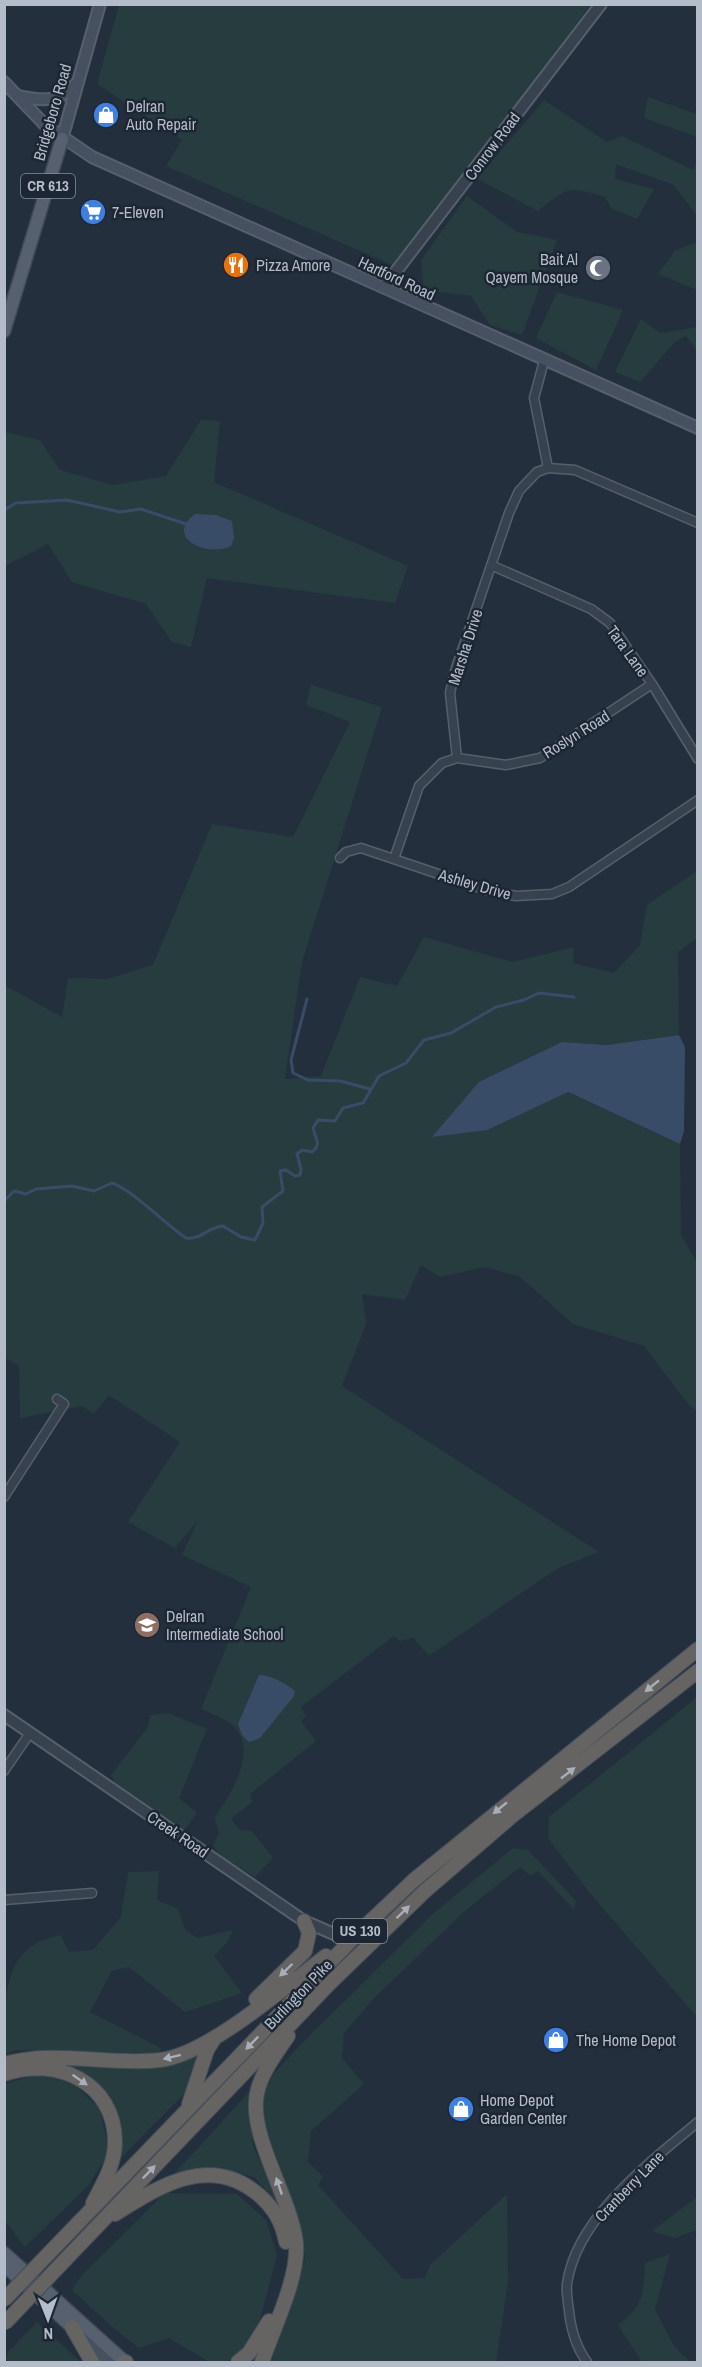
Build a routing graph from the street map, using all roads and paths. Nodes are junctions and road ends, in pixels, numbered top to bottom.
1 (100, 4) edge
2 (600, 4) edge
3 (79, 81) junction
4 (4, 82) edge
5 (18, 96) junction
6 (62, 139) junction
7 (384, 288) junction
8 (4, 331) edge
9 (544, 361) junction
10 (698, 428) edge
11 (548, 468) junction
12 (698, 523) edge
13 (493, 566) junction
14 (652, 684) junction
15 (457, 758) junction
16 (698, 759) edge
17 (698, 800) edge
18 (340, 858) dead end
19 (394, 859) junction
20 (60, 1401) dead end
21 (4, 1497) edge
22 (698, 1649) edge
23 (698, 1671) edge
24 (4, 1714) edge
25 (30, 1732) junction
26 (4, 1771) edge
27 (92, 1893) dead end
28 (4, 1900) edge
29 (304, 1921) junction
30 (359, 1932) junction
31 (330, 1983) junction
32 (232, 2025) junction
33 (214, 2039) junction
34 (4, 2064) edge
35 (4, 2074) edge
36 (186, 2111) junction
37 (698, 2122) edge
38 (87, 2214) junction
39 (98, 2225) junction
40 (4, 2253) edge
41 (4, 2265) edge
42 (4, 2301) edge
43 (5, 2323) edge
44 (72, 2327) junction
45 (92, 2362) edge
46 (110, 2362) edge
47 (125, 2362) edge
48 (238, 2362) edge
49 (262, 2362) edge
50 (587, 2362) edge

1 - 3 main road, Bridgeboro Road / CR 613
2 - 7 street, Conrow Road
3 - 5 main road
3 - 6 main road, Bridgeboro Road / CR 613
4 - 5 main road, Hartford Road
5 - 6 main road, Hartford Road
6 - 7 main road, Hartford Road
6 - 8 main road, Bridgeboro Road / CR 613
7 - 9 main road, Hartford Road
9 - 10 main road, Hartford Road
9 - 11 street
11 - 12 street
11 - 13 street, Marsha Drive
13 - 14 street, Tara Lane
13 - 15 street, Marsha Drive
14 - 15 street, Roslyn Road
14 - 16 street, Tara Lane
15 - 19 street
17 - 19 street, Ashley Drive
18 - 19 street, Ashley Drive
20 - 21 street
22 -> 30 highway, Burlington Pike / US 130
31 -> 23 highway, Burlington Pike / US 130
24 - 25 street, Creek Road
25 - 26 street
25 - 29 street, Creek Road
27 - 28 street
29 - 30 street, Creek Road
29 -> 32 highway
30 - 32 highway
30 -> 36 highway, Burlington Pike / US 130
39 -> 31 highway, Burlington Pike / US 130
49 -> 31 highway
32 - 33 highway
33 -> 34 highway
33 - 36 highway
35 -> 38 highway
36 - 38 highway, Burlington Pike / US 130
37 - 50 street, Cranberry Lane
38 - 42 highway, Burlington Pike / US 130, bridge
39 - 43 highway, Burlington Pike / US 130, bridge
39 - 48 highway
40 - 47 main road
41 - 44 main road
44 - 45 highway
44 - 46 main road

